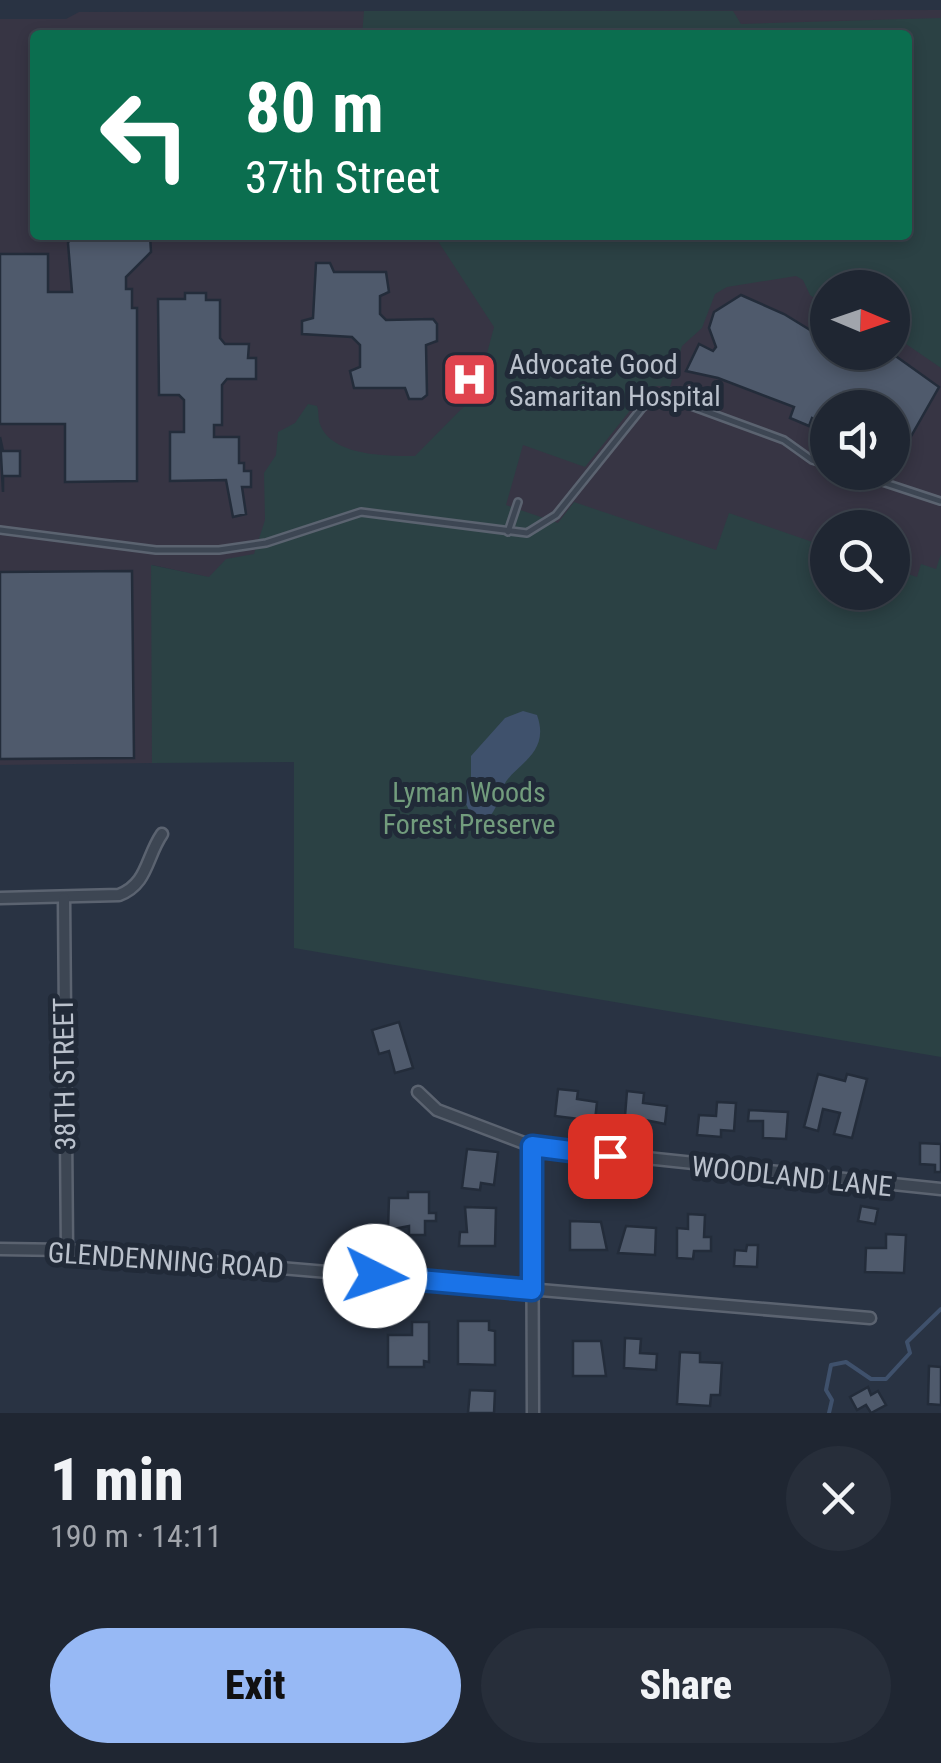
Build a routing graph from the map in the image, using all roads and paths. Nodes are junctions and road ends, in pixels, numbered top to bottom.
1 (810, 459) edge
2 (909, 490) edge
3 (940, 500) edge
4 (518, 502) dead end
5 (0, 530) edge
6 (508, 532) junction
7 (162, 834) dead end
8 (0, 898) edge
9 (64, 898) junction
10 (418, 1092) dead end
11 (532, 1146) junction
12 (941, 1189) edge
13 (0, 1250) edge
14 (67, 1250) junction
15 (532, 1290) junction
16 (870, 1318) dead end
17 (533, 1413) edge

1 - 6 lane
2 - 3 lane
4 - 6 lane
5 - 6 lane
7 - 9 street
8 - 9 street
9 - 14 street, 38TH STREET
10 - 11 street, WOODLAND LANE
11 - 12 street, WOODLAND LANE
11 - 15 street
13 - 14 street, GLENDENNING ROAD
14 - 15 street, GLENDENNING ROAD
15 - 16 street, GLENDENNING ROAD
15 - 17 street

